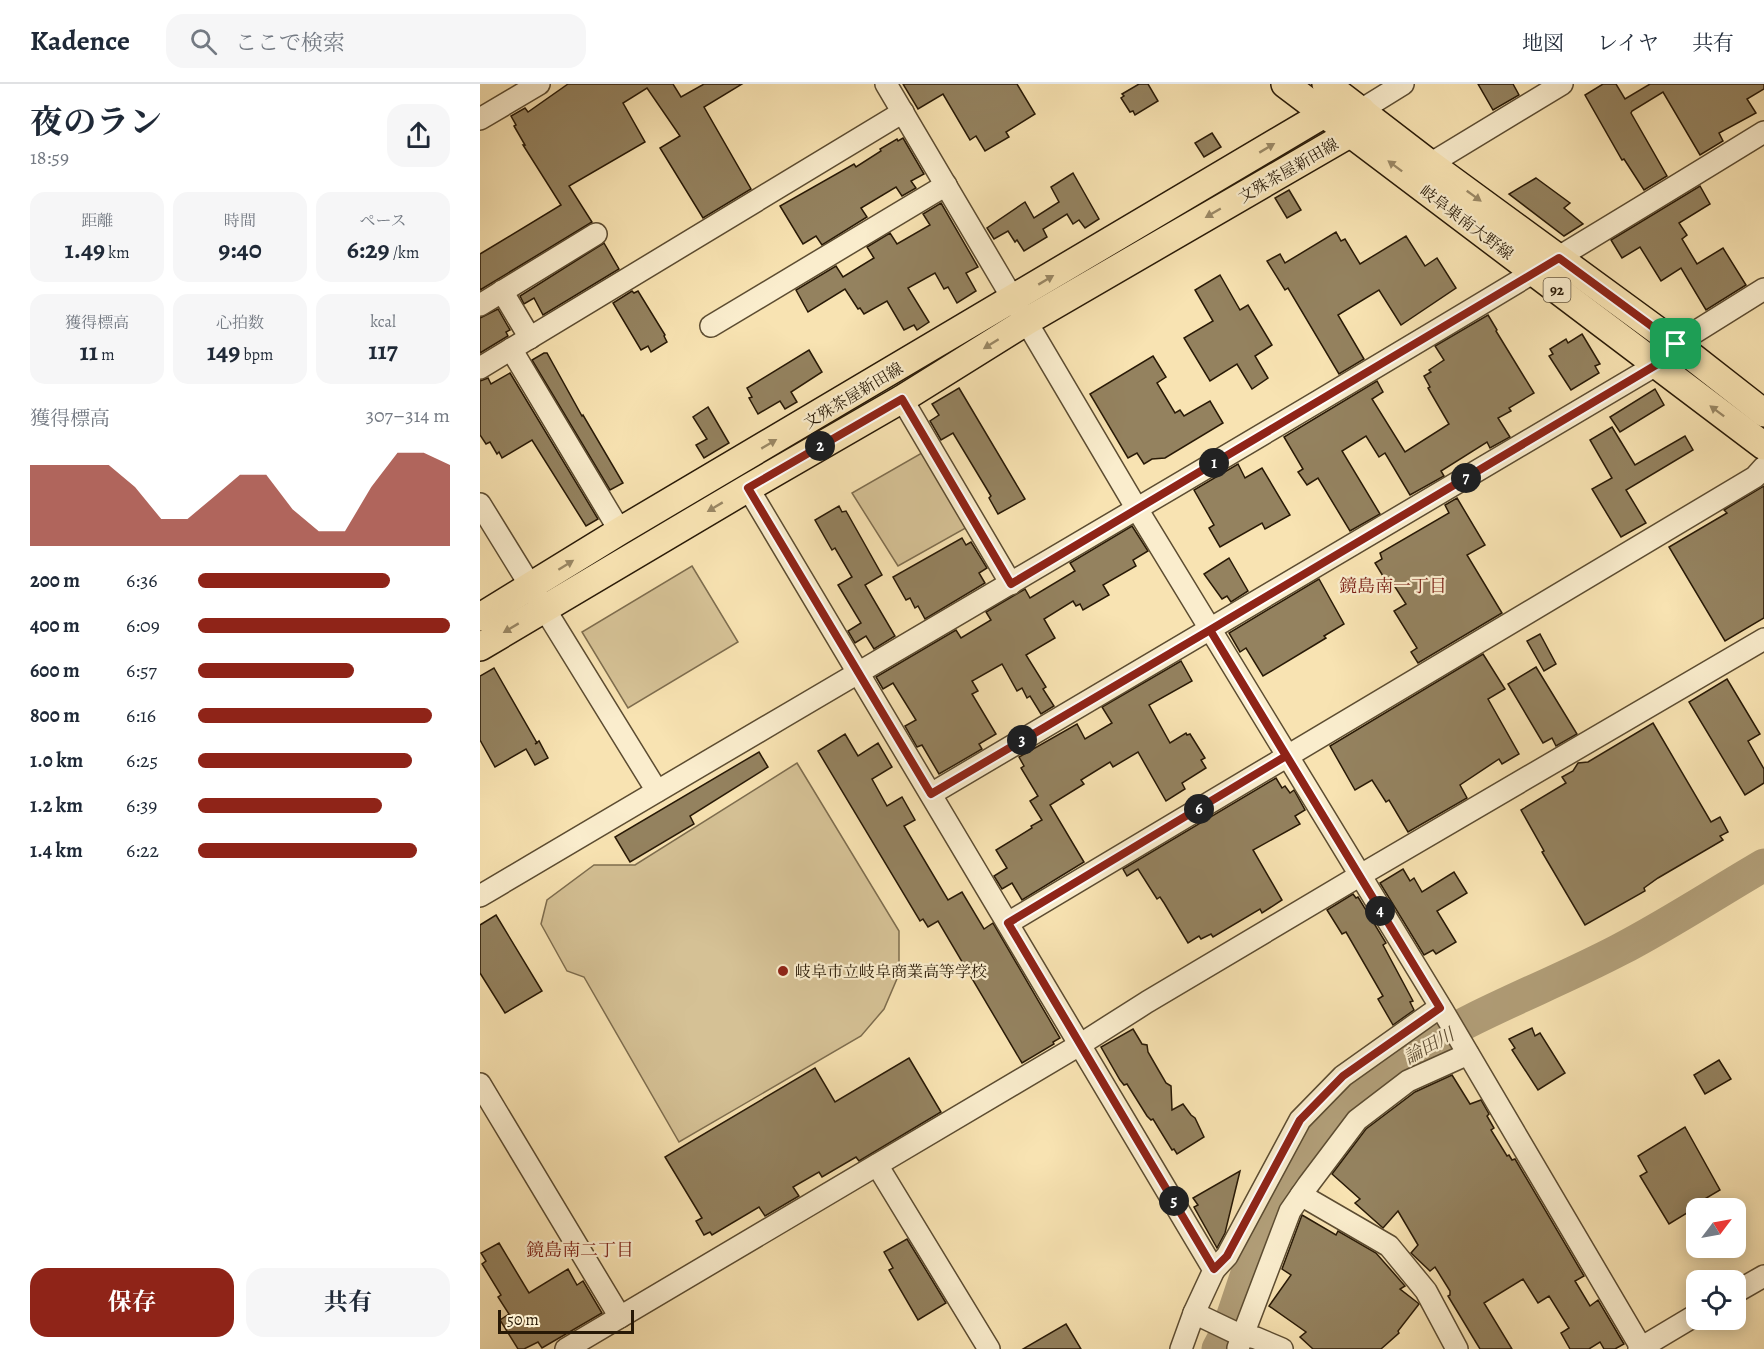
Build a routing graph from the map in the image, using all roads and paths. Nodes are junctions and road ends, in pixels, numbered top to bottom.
1 (539, 84) edge
2 (886, 84) edge
3 (1285, 84) edge
4 (1326, 84) edge
5 (1403, 84) edge
6 (1562, 84) edge
7 (903, 112) junction
8 (1324, 114) junction
9 (480, 119) edge
10 (1356, 121) junction
11 (1764, 132) edge
12 (1431, 164) junction
13 (946, 186) junction
14 (596, 234) dead end
15 (1559, 258) junction
16 (1534, 273) junction
17 (1764, 289) edge
18 (502, 291) junction
19 (480, 305) edge
20 (1020, 311) junction
21 (711, 326) dead end
22 (530, 338) junction
23 (1676, 344) junction
24 (511, 349) junction
25 (1656, 365) junction
26 (480, 368) edge
27 (902, 399) junction
28 (1764, 413) edge
29 (1764, 446) edge
30 (1764, 467) edge
31 (748, 488) junction
32 (480, 504) edge
33 (1137, 509) junction
34 (620, 531) junction
35 (1011, 584) junction
36 (537, 597) junction
37 (480, 617) edge
38 (1210, 630) junction
39 (1764, 639) edge
40 (480, 647) edge
41 (858, 672) junction
42 (1286, 756) junction
43 (657, 791) junction
44 (931, 794) junction
45 (1359, 876) junction
46 (480, 896) edge
47 (1008, 923) junction
48 (1441, 1010) junction
49 (1081, 1044) junction
50 (1466, 1051) junction
51 (480, 1084) edge
52 (877, 1165) junction
53 (1301, 1195) junction
54 (1214, 1269) junction
55 (1764, 1276) edge
56 (1746, 1286) edge
57 (1199, 1315) junction
58 (620, 1317) junction
59 (1686, 1321) edge
60 (1240, 1340) edge
61 (1641, 1348) edge
62 (566, 1349) edge
63 (988, 1349) edge
64 (1182, 1349) edge
65 (1282, 1349) edge
66 (1458, 1349) edge

1 - 9 street
2 - 7 street
3 - 8 main road
4 - 10 main road, 岐阜巣南大野線 / 92
5 - 10 street
6 - 12 street
7 - 13 street
7 - 22 street
8 - 10 main road, 文殊茶屋新田線
20 -> 8 main road, 文殊茶屋新田線
10 - 12 main road, 岐阜巣南大野線 / 92
16 -> 10 main road, 岐阜巣南大野線 / 92
10 -> 20 main road, 文殊茶屋新田線
11 - 15 street
12 -> 15 main road, 岐阜巣南大野線 / 92
13 - 20 street
13 - 21 street
14 - 18 street
15 - 16 street
15 - 23 main road, 岐阜巣南大野線 / 92
16 - 25 main road, 岐阜巣南大野線 / 92
16 - 33 street
17 - 23 street
18 - 19 street
18 - 22 street
20 -> 27 main road, 文殊茶屋新田線
20 - 33 street
34 -> 20 main road, 文殊茶屋新田線
22 - 24 street
23 - 25 street
23 - 28 main road, 岐阜巣南大野線 / 92
24 - 26 street
24 - 34 street
29 -> 25 main road, 岐阜巣南大野線 / 92
25 - 38 street
27 - 31 main road, 文殊茶屋新田線
27 - 35 street
30 - 42 street
31 -> 36 main road, 文殊茶屋新田線
31 - 41 street
32 - 36 street
33 - 35 street
33 - 38 street
36 -> 34 main road, 文殊茶屋新田線
35 - 41 street
36 - 37 main road, 文殊茶屋新田線
36 -> 40 main road, 文殊茶屋新田線
36 - 43 street
38 - 42 street
38 - 44 street
39 - 45 street
41 - 43 street
41 - 44 street
42 - 45 street
42 - 47 street
43 - 46 street
44 - 47 street
45 - 48 street
45 - 49 street
47 - 49 street
48 - 50 street
48 - 54 street
49 - 52 street
49 - 54 street
50 - 53 street
50 - 61 street
51 - 58 street
52 - 58 street
52 - 63 street
53 - 60 street
53 - 66 street
54 - 57 street
55 - 56 street
57 - 60 street
57 - 64 street
58 - 62 street
59 - 61 street
60 - 65 street

